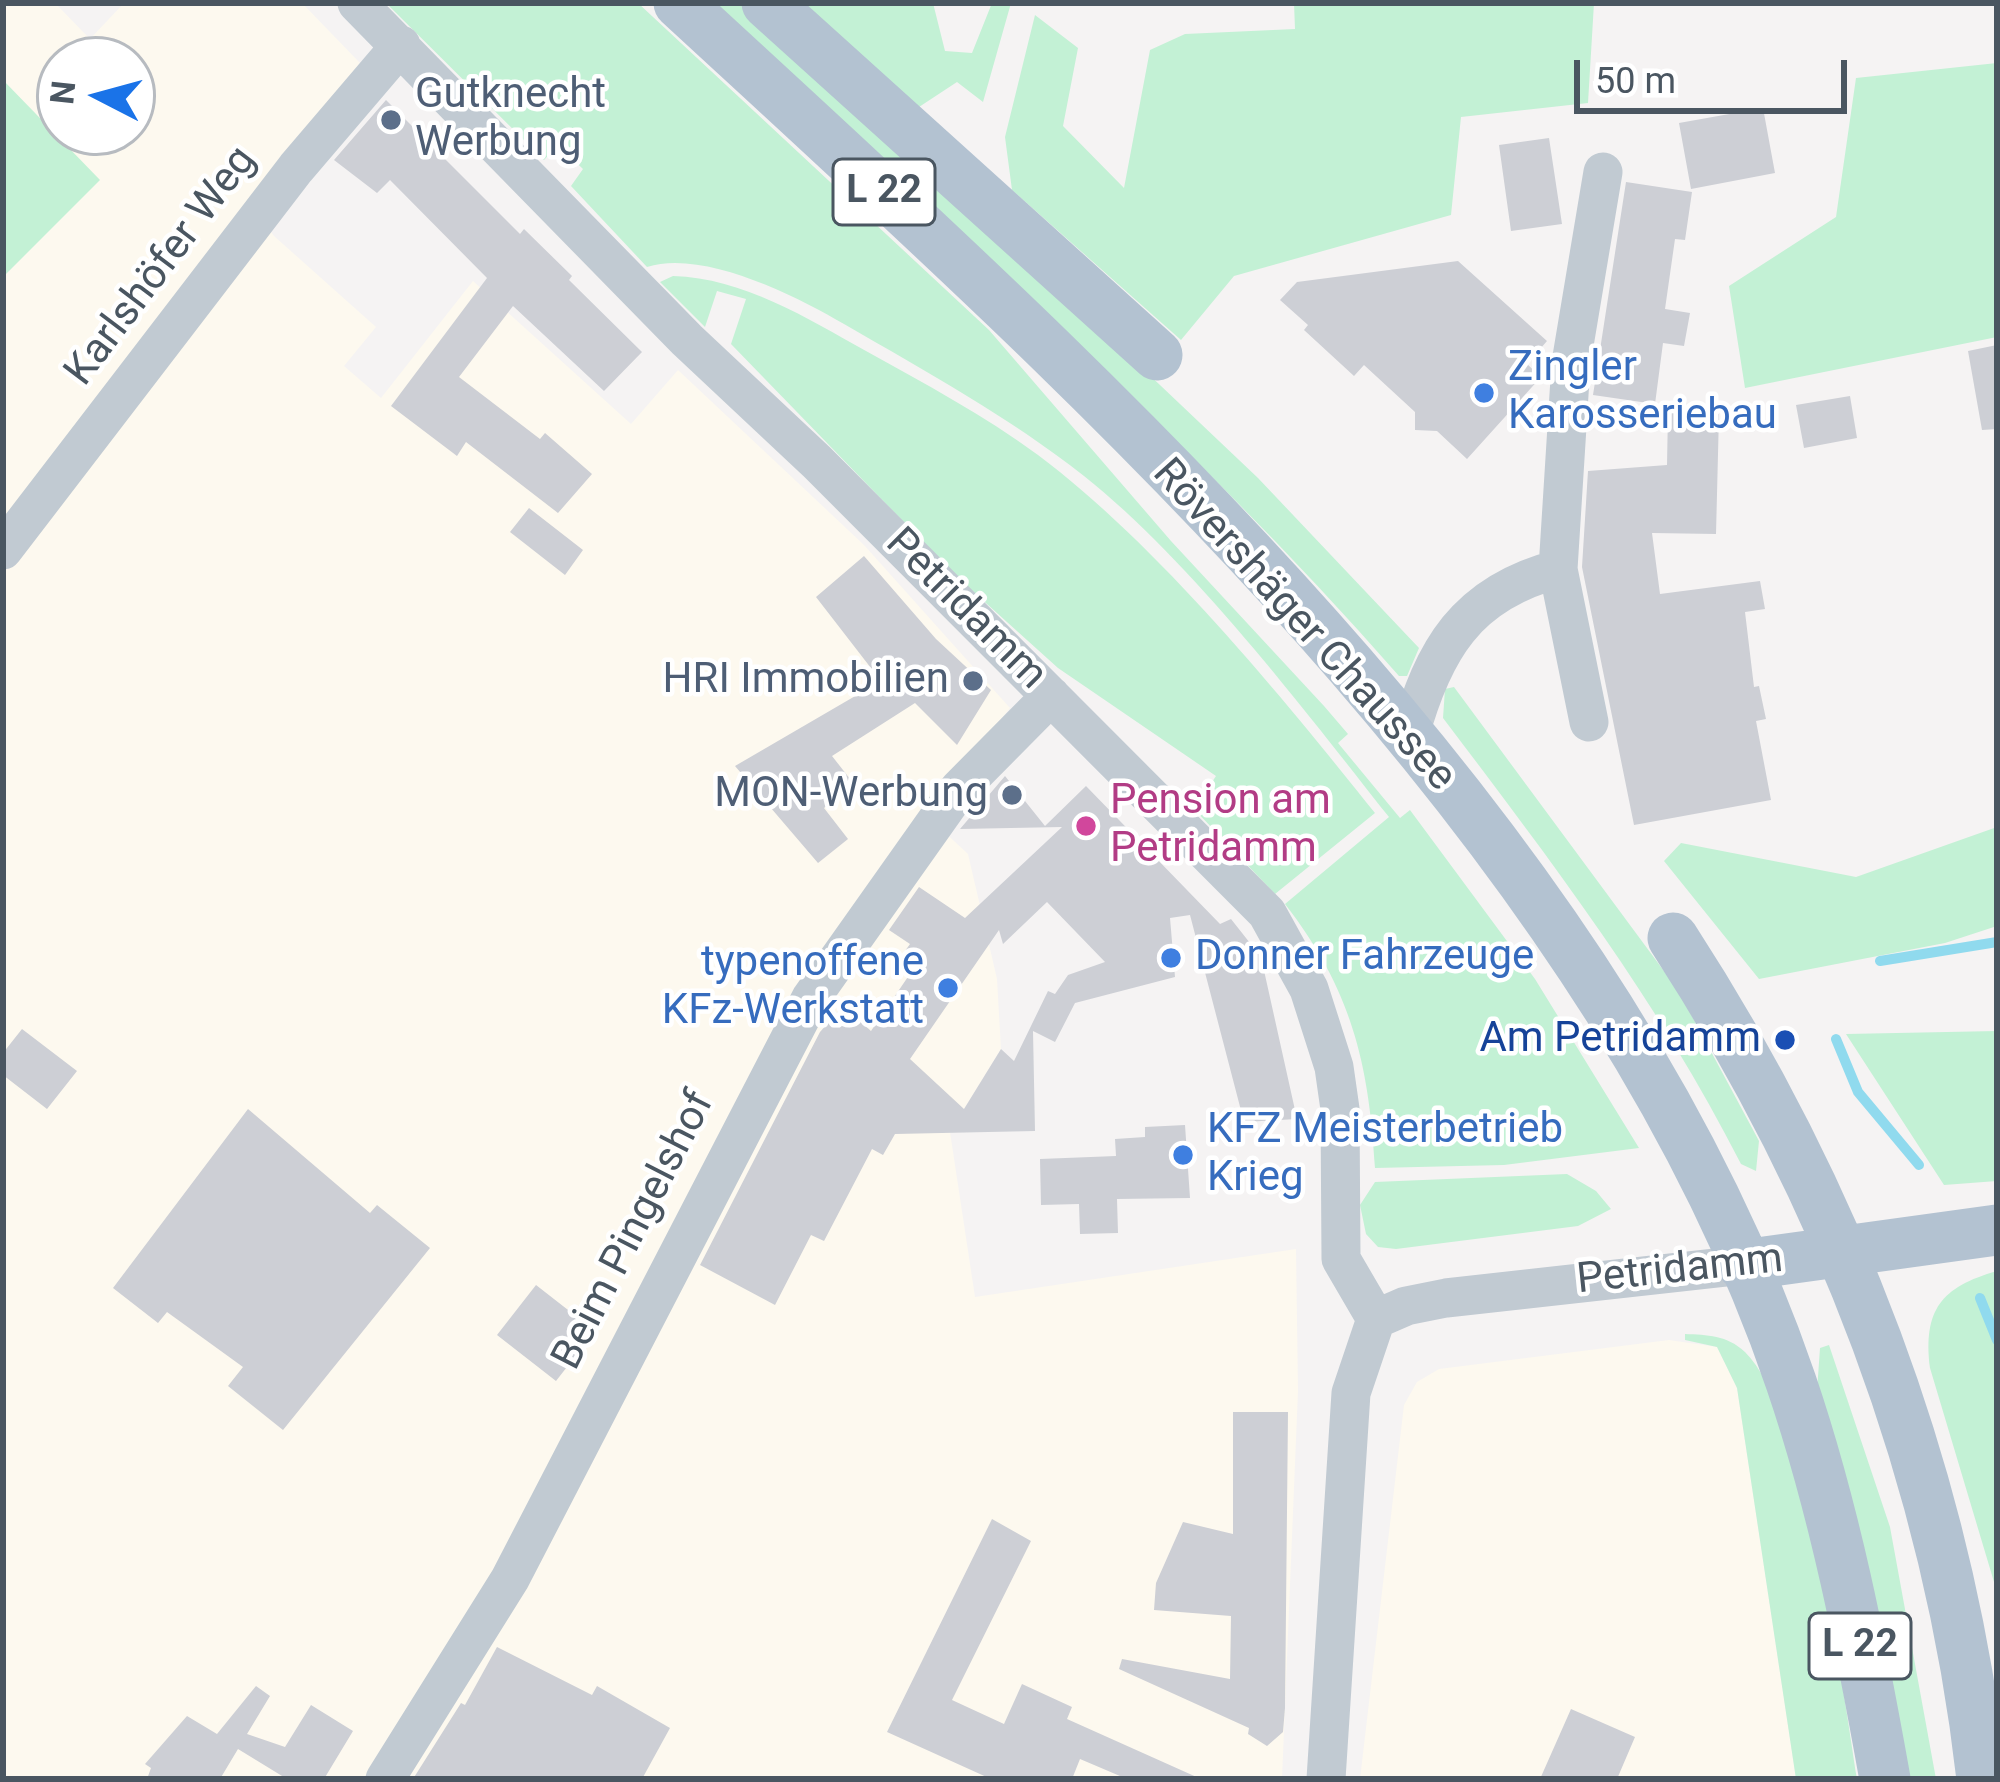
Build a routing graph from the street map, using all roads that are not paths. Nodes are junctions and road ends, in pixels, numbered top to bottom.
1 (357, 3) edge
2 (679, 3) edge
3 (767, 3) edge
4 (401, 45) junction
5 (1603, 172) dead end
6 (1157, 355) dead end
7 (3, 550) edge
8 (1558, 569) junction
9 (1051, 697) junction
10 (1589, 722) dead end
11 (1409, 737) junction
12 (1673, 938) dead end
13 (1997, 1230) edge
14 (1844, 1253) junction
15 (1743, 1264) junction
16 (1376, 1319) junction
17 (385, 1779) edge
18 (1326, 1779) edge
19 (1885, 1779) edge
20 (1982, 1779) edge

1 - 4 street, Petridamm
2 - 11 main road, Rövershäger Chaussee / L 22
3 - 6 main road, L 22
4 - 7 street, Karlshöfer Weg
4 - 9 street, Petridamm
5 - 8 street
8 - 10 street
8 - 11 street
9 - 16 street, Petridamm
9 - 17 street, Beim Pingelshof
11 - 15 main road, Rövershäger Chaussee / L 22
12 - 14 main road, L 22
13 - 14 main road, Petridamm
14 - 15 main road, Petridamm
14 - 20 main road, L 22
15 - 16 street, Petridamm
15 - 19 main road, Rövershäger Chaussee / L 22
16 - 18 street

